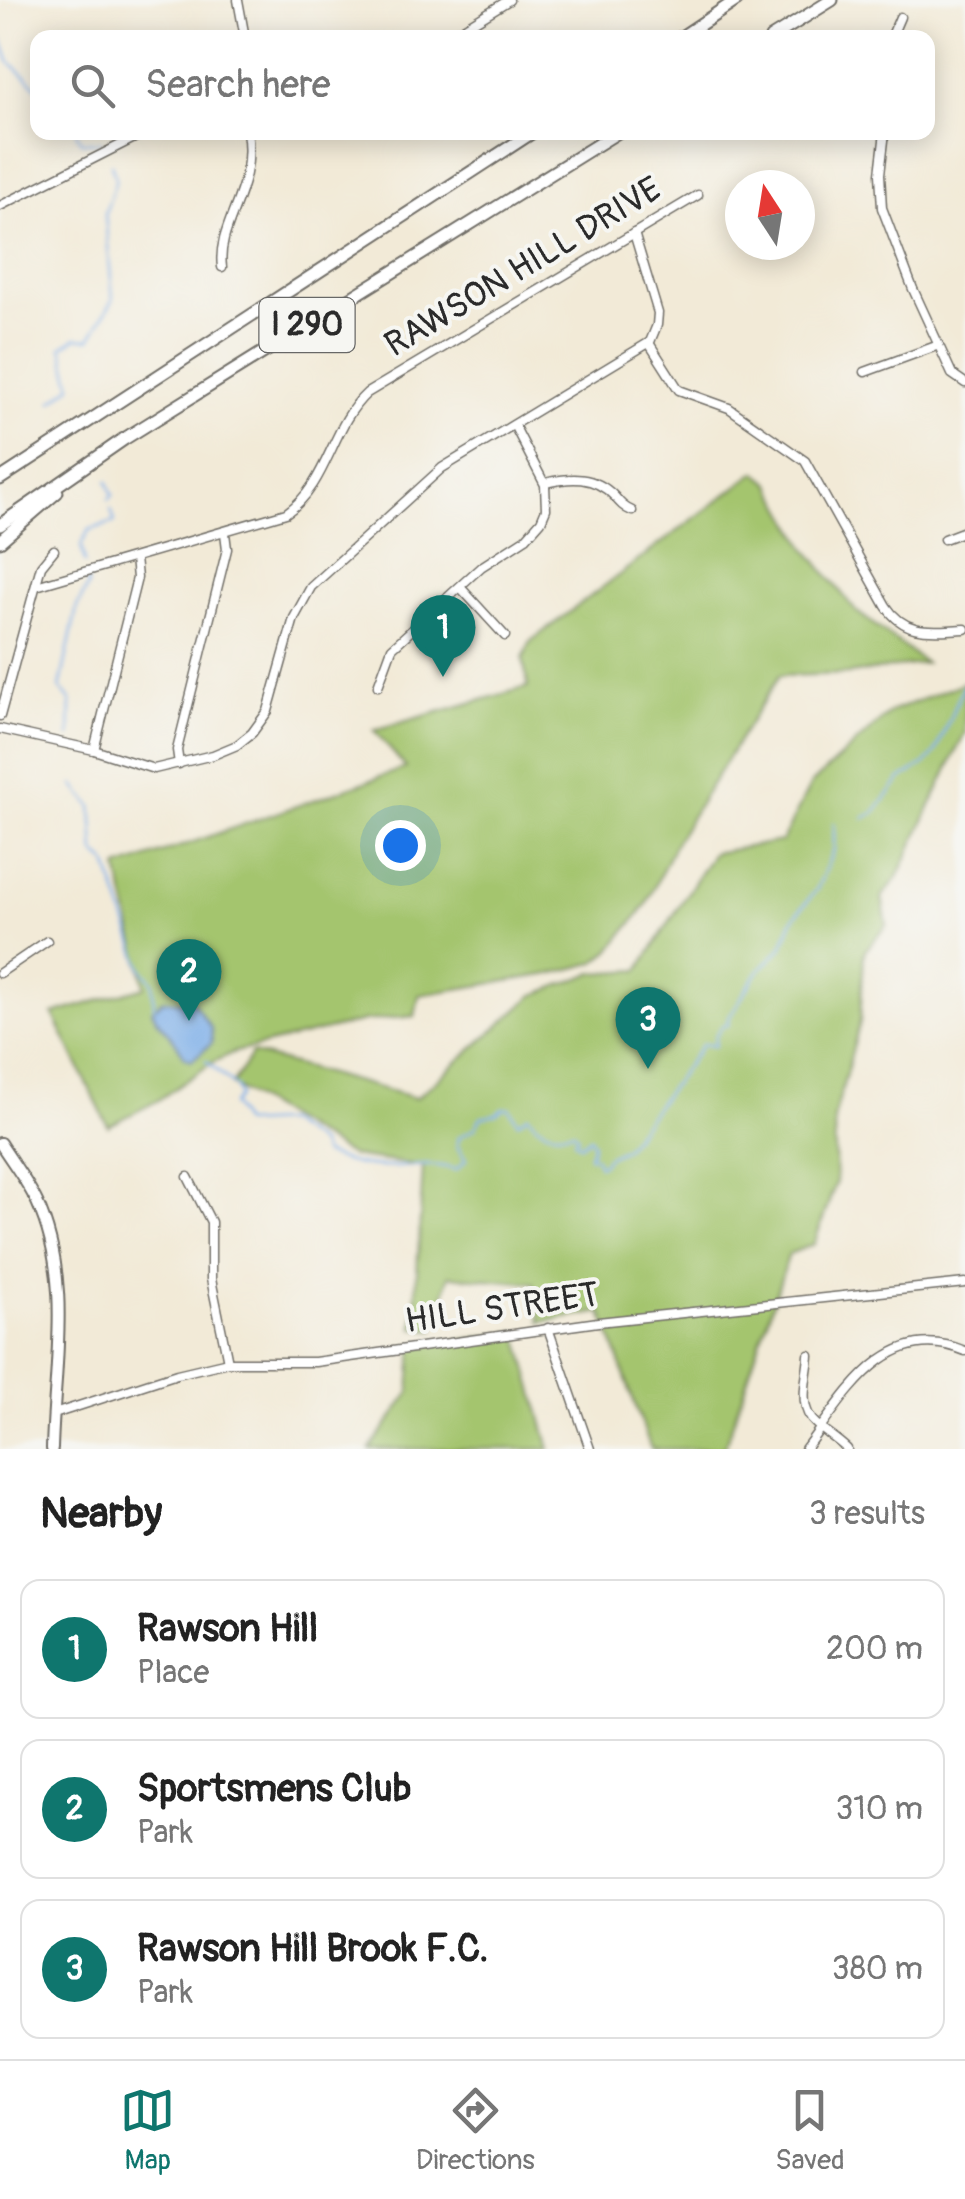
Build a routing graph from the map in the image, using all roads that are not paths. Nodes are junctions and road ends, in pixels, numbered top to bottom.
1 (238, 0) edge
2 (509, 0) edge
3 (737, 0) edge
4 (832, 0) edge
5 (900, 18) dead end
6 (244, 30) edge
7 (459, 30) edge
8 (692, 30) edge
9 (784, 30) edge
10 (895, 30) edge
11 (130, 140) edge
12 (247, 140) edge
13 (521, 140) edge
14 (605, 140) edge
15 (884, 140) edge
16 (698, 195) dead end
17 (0, 206) edge
18 (634, 233) junction
19 (222, 267) dead end
20 (649, 343) junction
21 (939, 345) junction
22 (866, 372) dead end
23 (965, 384) edge
24 (514, 425) junction
25 (106, 451) junction
26 (30, 458) junction
27 (0, 470) edge
28 (0, 479) edge
29 (545, 484) junction
30 (632, 511) dead end
31 (0, 525) edge
32 (965, 530) edge
33 (225, 533) junction
34 (944, 539) dead end
35 (0, 541) edge
36 (54, 550) dead end
37 (134, 558) junction
38 (36, 586) junction
39 (460, 587) junction
40 (965, 629) edge
41 (505, 636) dead end
42 (378, 686) dead end
43 (0, 716) edge
44 (0, 730) edge
45 (94, 750) junction
46 (179, 764) junction
47 (47, 941) dead end
48 (0, 973) edge
49 (0, 1142) edge
50 (188, 1177) dead end
51 (965, 1284) edge
52 (548, 1328) junction
53 (965, 1351) edge
54 (810, 1355) dead end
55 (228, 1362) junction
56 (54, 1414) junction
57 (822, 1427) junction
58 (52, 1449) edge
59 (590, 1449) edge
60 (805, 1449) edge
61 (848, 1449) edge

1 - 6 street
2 - 7 street
3 - 8 highway
4 - 9 highway
5 - 10 street
11 - 17 street
12 - 19 street
13 - 26 highway, I 290
14 - 25 highway, I 290
15 - 21 street
16 - 18 street, RAWSON HILL DRIVE
18 - 20 street
18 - 33 street, RAWSON HILL DRIVE
20 - 24 street
20 - 40 street
21 - 22 street
21 - 23 street
24 - 29 street
24 - 46 street
25 - 31 highway, I 290
25 - 35 highway
26 - 27 highway
26 - 28 highway, I 290
29 - 30 street
29 - 39 street
32 - 34 street
33 - 37 street, RAWSON HILL DRIVE
33 - 46 street
36 - 38 street
37 - 38 street, RAWSON HILL DRIVE
37 - 45 street
38 - 43 street
39 - 41 street
39 - 42 street
44 - 45 street
45 - 46 street
47 - 48 street
49 - 56 main road
50 - 55 street
51 - 52 street, HILL STREET
52 - 55 street, HILL STREET
52 - 59 street
53 - 57 street
54 - 57 street
55 - 56 street, HILL STREET
56 - 58 main road
57 - 60 street
57 - 61 street

